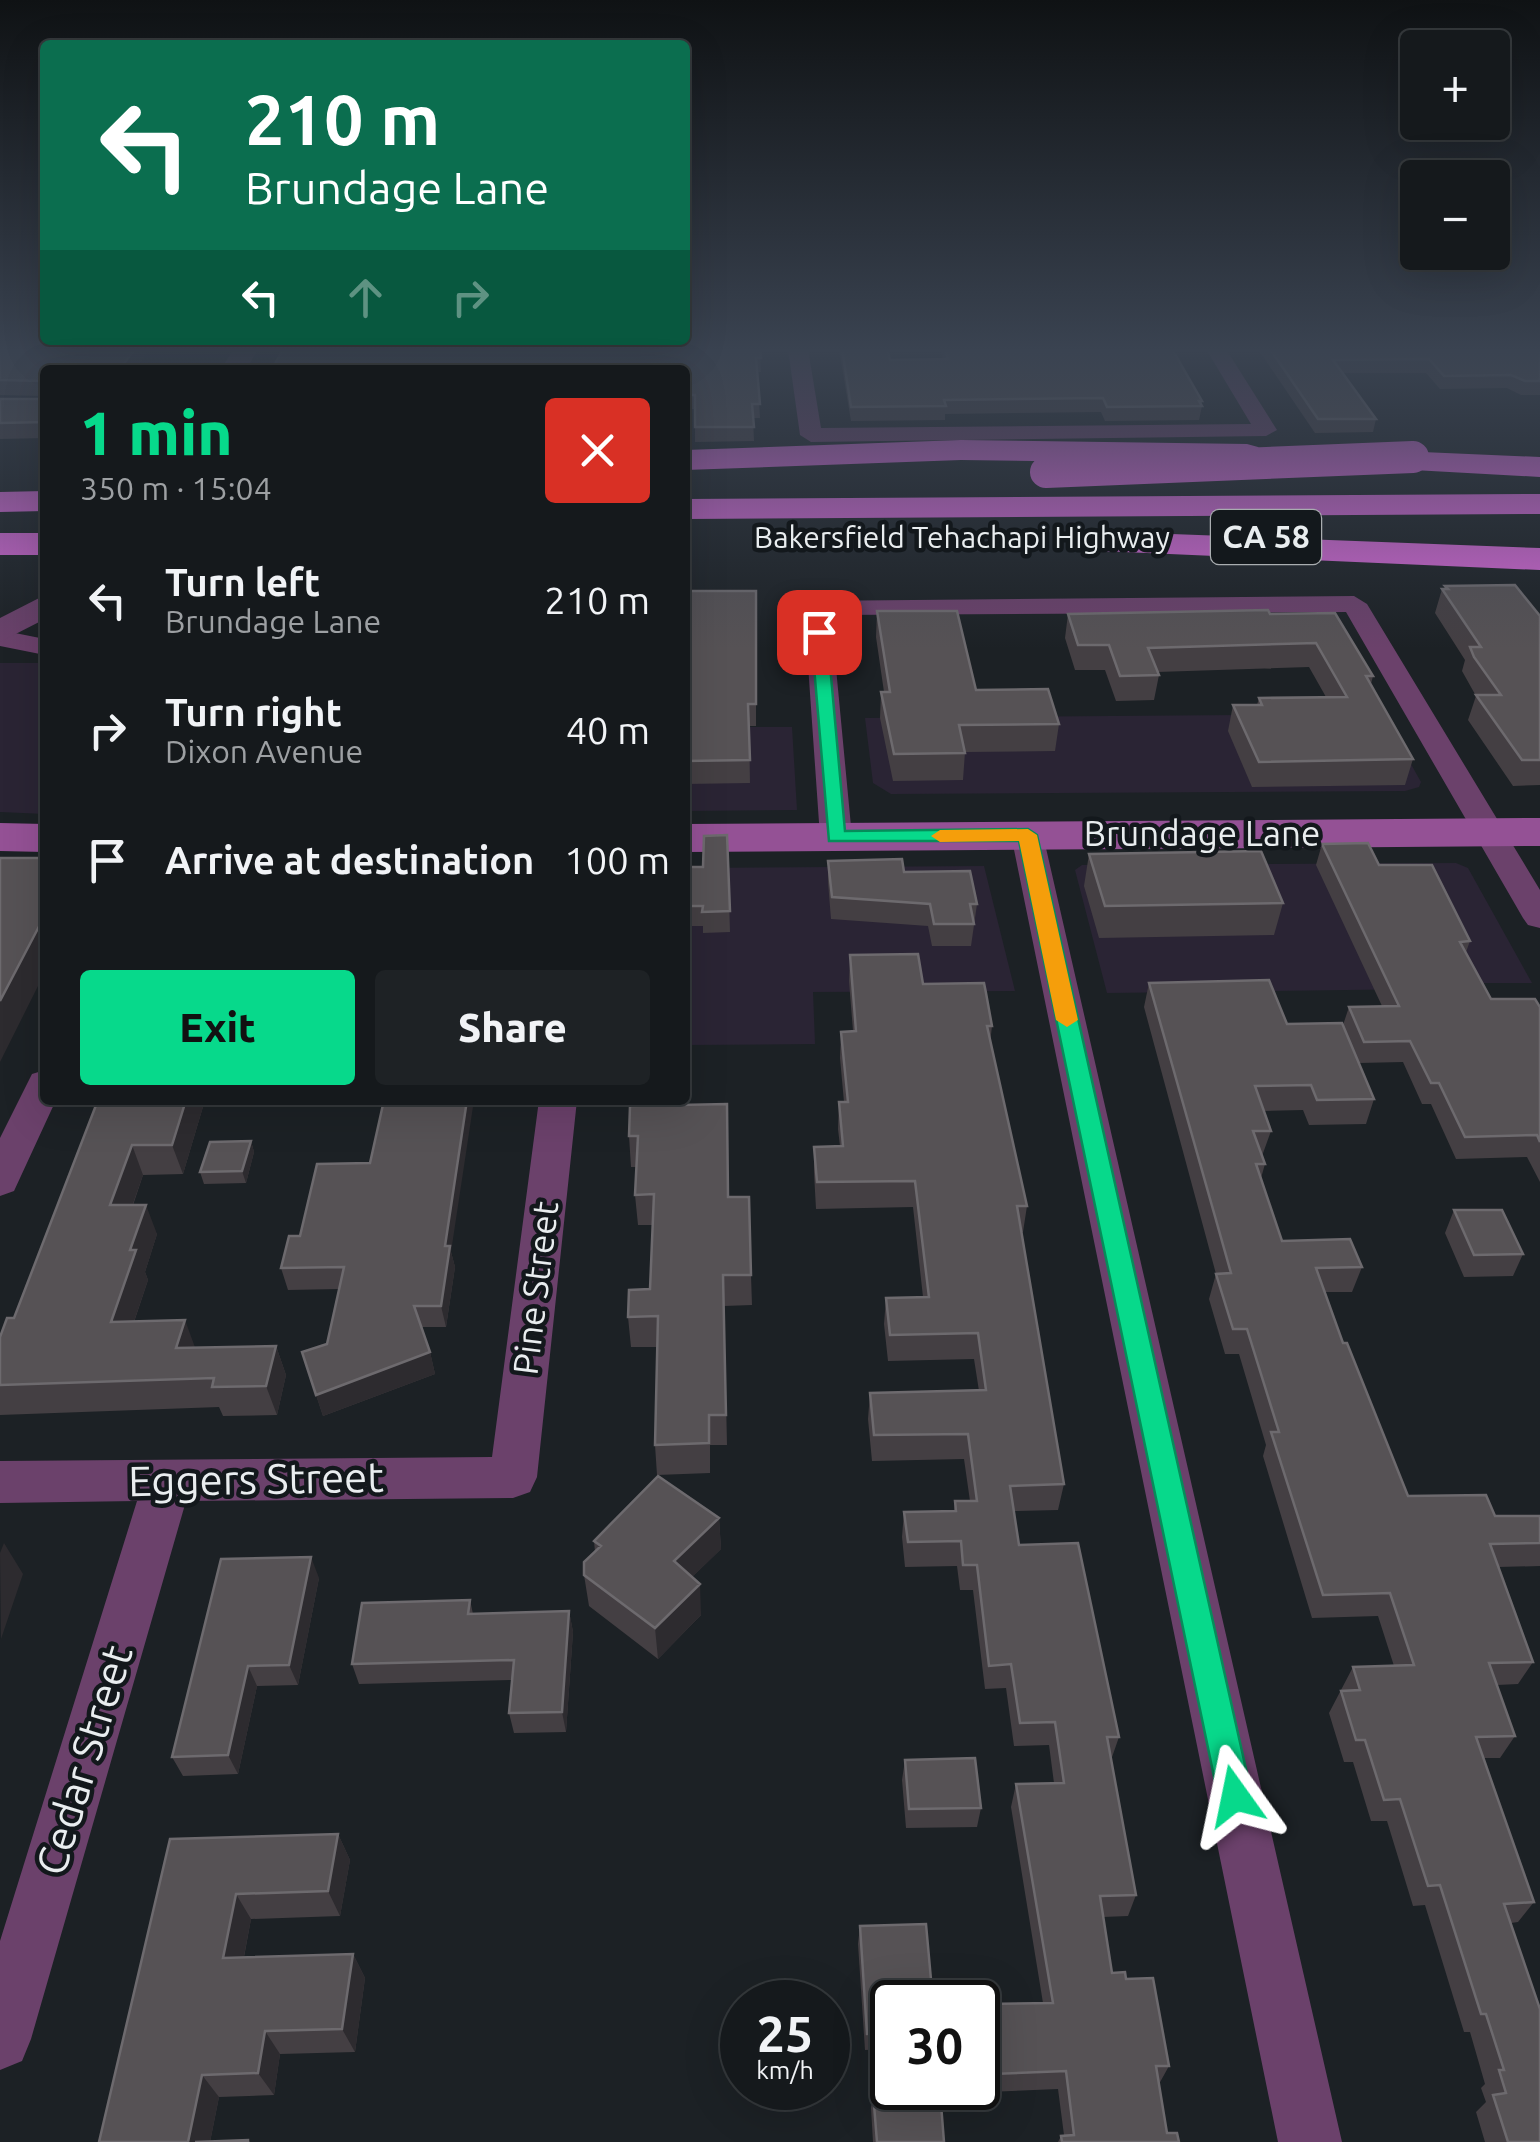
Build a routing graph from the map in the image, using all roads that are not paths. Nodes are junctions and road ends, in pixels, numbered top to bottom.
1 (1540, 450) edge
2 (690, 460) edge
3 (1540, 467) edge
4 (0, 480) edge
5 (40, 480) edge
6 (690, 487) edge
7 (40, 501) edge
8 (0, 502) edge
9 (1540, 504) edge
10 (690, 509) edge
11 (0, 513) edge
12 (40, 513) edge
13 (1540, 536) edge
14 (993, 537) junction
15 (690, 540) edge
16 (0, 544) edge
17 (40, 544) edge
18 (1540, 559) edge
19 (40, 608) edge
20 (0, 635) edge
21 (40, 647) edge
22 (1490, 832) junction
23 (1540, 832) edge
24 (1028, 835) junction
25 (0, 837) edge
26 (836, 837) junction
27 (40, 838) edge
28 (690, 838) edge
29 (1540, 918) edge
30 (40, 1094) edge
31 (557, 1105) edge
32 (0, 1181) edge
33 (513, 1477) joint
34 (168, 1480) junction
35 (0, 1482) edge
36 (0, 2040) edge
37 (1310, 2142) edge

1 - 6 highway, bridge
2 - 3 highway
4 - 5 highway
7 - 8 highway
9 - 10 highway, CA 58
11 - 12 highway
13 - 14 highway, Bakersfield Tehachapi Highway / CA 58
14 - 15 highway, Bakersfield Tehachapi Highway / CA 58
14 - 18 highway
16 - 17 highway
19 - 20 street
20 - 21 street
22 - 23 main road, Brundage Lane
22 - 24 main road, Brundage Lane
22 - 26 street
22 - 29 street
24 - 26 main road, Brundage Lane
24 - 37 street
25 - 27 main road
26 - 28 main road, Brundage Lane
30 - 32 street
31 - 33 street, Pine Street
33 - 34 street, Eggers Street
34 - 35 street, Eggers Street
34 - 36 street, Cedar Street

